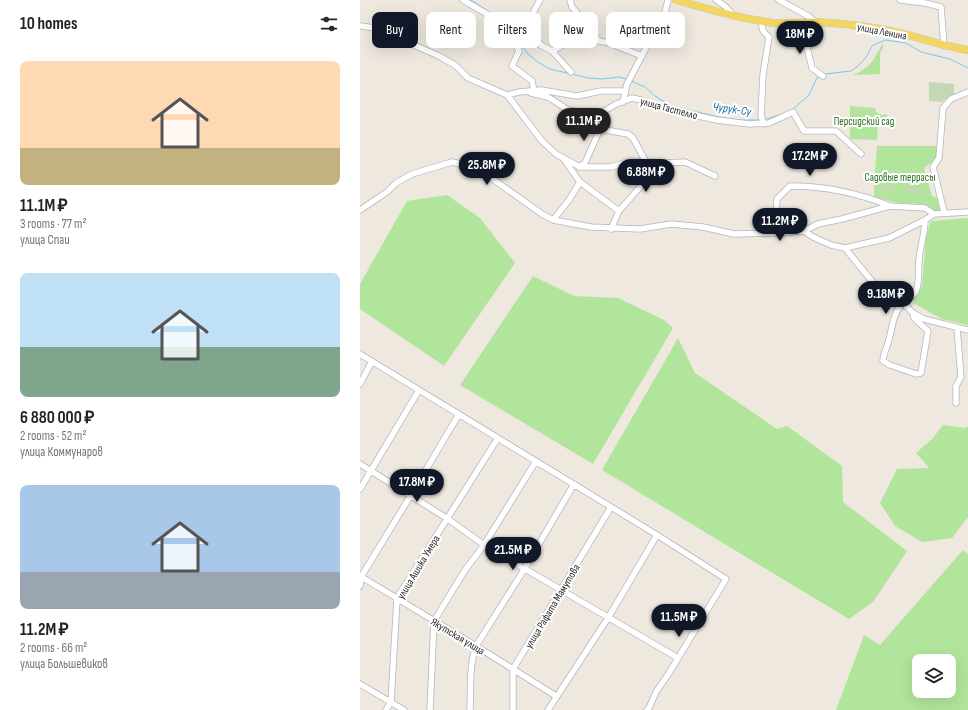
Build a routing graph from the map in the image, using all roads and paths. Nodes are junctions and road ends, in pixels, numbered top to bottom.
1 (464, 0) edge
2 (540, 0) edge
3 (570, 0) edge
4 (668, 0) edge
5 (676, 0) edge
6 (716, 0) edge
7 (779, 0) edge
8 (900, 0) edge
9 (577, 12) edge
10 (734, 16) junction
11 (762, 21) junction
12 (816, 22) junction
13 (796, 23) junction
14 (360, 26) edge
15 (598, 40) edge
16 (944, 46) junction
17 (559, 48) edge
18 (968, 50) edge
19 (552, 51) junction
20 (642, 56) junction
21 (571, 72) dead end
22 (822, 75) dead end
23 (534, 91) junction
24 (624, 91) junction
25 (519, 92) junction
26 (968, 92) edge
27 (507, 95) junction
28 (623, 102) junction
29 (598, 115) junction
30 (763, 121) junction
31 (600, 129) junction
32 (861, 154) dead end
33 (563, 158) junction
34 (646, 162) junction
35 (664, 163) junction
36 (580, 167) junction
37 (571, 171) junction
38 (715, 176) dead end
39 (580, 182) junction
40 (890, 206) junction
41 (360, 210) edge
42 (619, 212) junction
43 (944, 212) junction
44 (968, 212) edge
45 (934, 214) junction
46 (553, 220) junction
47 (925, 220) junction
48 (611, 229) junction
49 (804, 231) junction
50 (774, 233) junction
51 (844, 248) junction
52 (903, 303) junction
53 (913, 313) junction
54 (957, 328) junction
55 (968, 330) edge
56 (360, 354) edge
57 (372, 361) junction
58 (360, 384) edge
59 (419, 390) junction
60 (956, 403) dead end
61 (459, 414) junction
62 (498, 438) junction
63 (536, 461) junction
64 (360, 464) edge
65 (372, 470) junction
66 (574, 484) junction
67 (360, 489) edge
68 (411, 495) junction
69 (611, 507) junction
70 (448, 519) junction
71 (657, 535) junction
72 (484, 545) junction
73 (525, 568) junction
74 (361, 576) edge
75 (360, 586) edge
76 (562, 590) junction
77 (397, 598) junction
78 (608, 618) junction
79 (434, 621) junction
80 (476, 646) junction
81 (678, 658) junction
82 (513, 669) junction
83 (360, 684) edge
84 (556, 696) junction
85 (392, 702) junction
86 (386, 710) edge
87 (404, 710) edge
88 (430, 710) edge
89 (470, 710) edge
90 (514, 710) edge
91 (548, 710) edge
92 (647, 710) edge

1 - 23 street
2 - 19 street
3 - 9 street
4 - 20 street
5 - 10 main road, улица Ленина
6 - 10 street
7 - 12 street
8 - 16 street
10 - 11 main road, улица Ленина
11 - 13 main road, улица Ленина
11 - 30 street
12 - 13 main road, улица Ленина
12 - 16 main road, улица Ленина
13 - 22 street
14 - 27 street
15 - 20 street
16 - 18 main road, улица Ленина
17 - 19 street
19 - 21 street
20 - 24 street
23 - 24 street
23 - 25 street
24 - 28 street
25 - 27 street
25 - 29 street
26 - 43 street
27 - 33 street
28 - 29 street
28 - 30 street, улица Гастелло
29 - 31 street
30 - 32 street, улица Гастелло
31 - 34 street
31 - 36 street
33 - 36 street
33 - 37 street
34 - 35 street
34 - 36 street
35 - 38 street
35 - 42 street
36 - 37 street
37 - 39 street
39 - 42 street
39 - 46 street
40 - 45 street
40 - 49 street
40 - 50 street
41 - 46 street
42 - 48 street
43 - 44 street
43 - 45 street
45 - 47 street
46 - 48 street
47 - 51 street
47 - 52 street
48 - 50 street
49 - 50 street
49 - 51 street
51 - 52 street
52 - 53 street
52 - 53 street
53 - 54 street
54 - 55 street
54 - 60 street
56 - 57 street
57 - 58 street
57 - 59 street
59 - 61 street
59 - 65 street
61 - 62 street
61 - 68 street
62 - 63 street
62 - 70 street, улица Ашика Умера
63 - 66 street
63 - 72 street
64 - 65 street
65 - 67 street
65 - 68 street
66 - 69 street
66 - 73 street
68 - 70 street
68 - 74 street
69 - 71 street
69 - 76 street, улица Рафата Мамутова
70 - 72 street
70 - 77 street, улица Ашика Умера
71 - 78 street
71 - 81 street
72 - 73 street
72 - 79 street
73 - 76 street
73 - 80 street
74 - 75 street
74 - 77 street, Якутская улица
76 - 78 street
76 - 82 street, улица Рафата Мамутова
77 - 79 street, Якутская улица
77 - 85 street, улица Ашика Умера
78 - 81 street
78 - 84 street
79 - 80 street, Якутская улица
79 - 88 street
80 - 82 street, Якутская улица
80 - 89 street
81 - 92 street
82 - 84 street, Якутская улица
82 - 90 street
83 - 85 street
84 - 91 street
85 - 86 street
85 - 87 street

